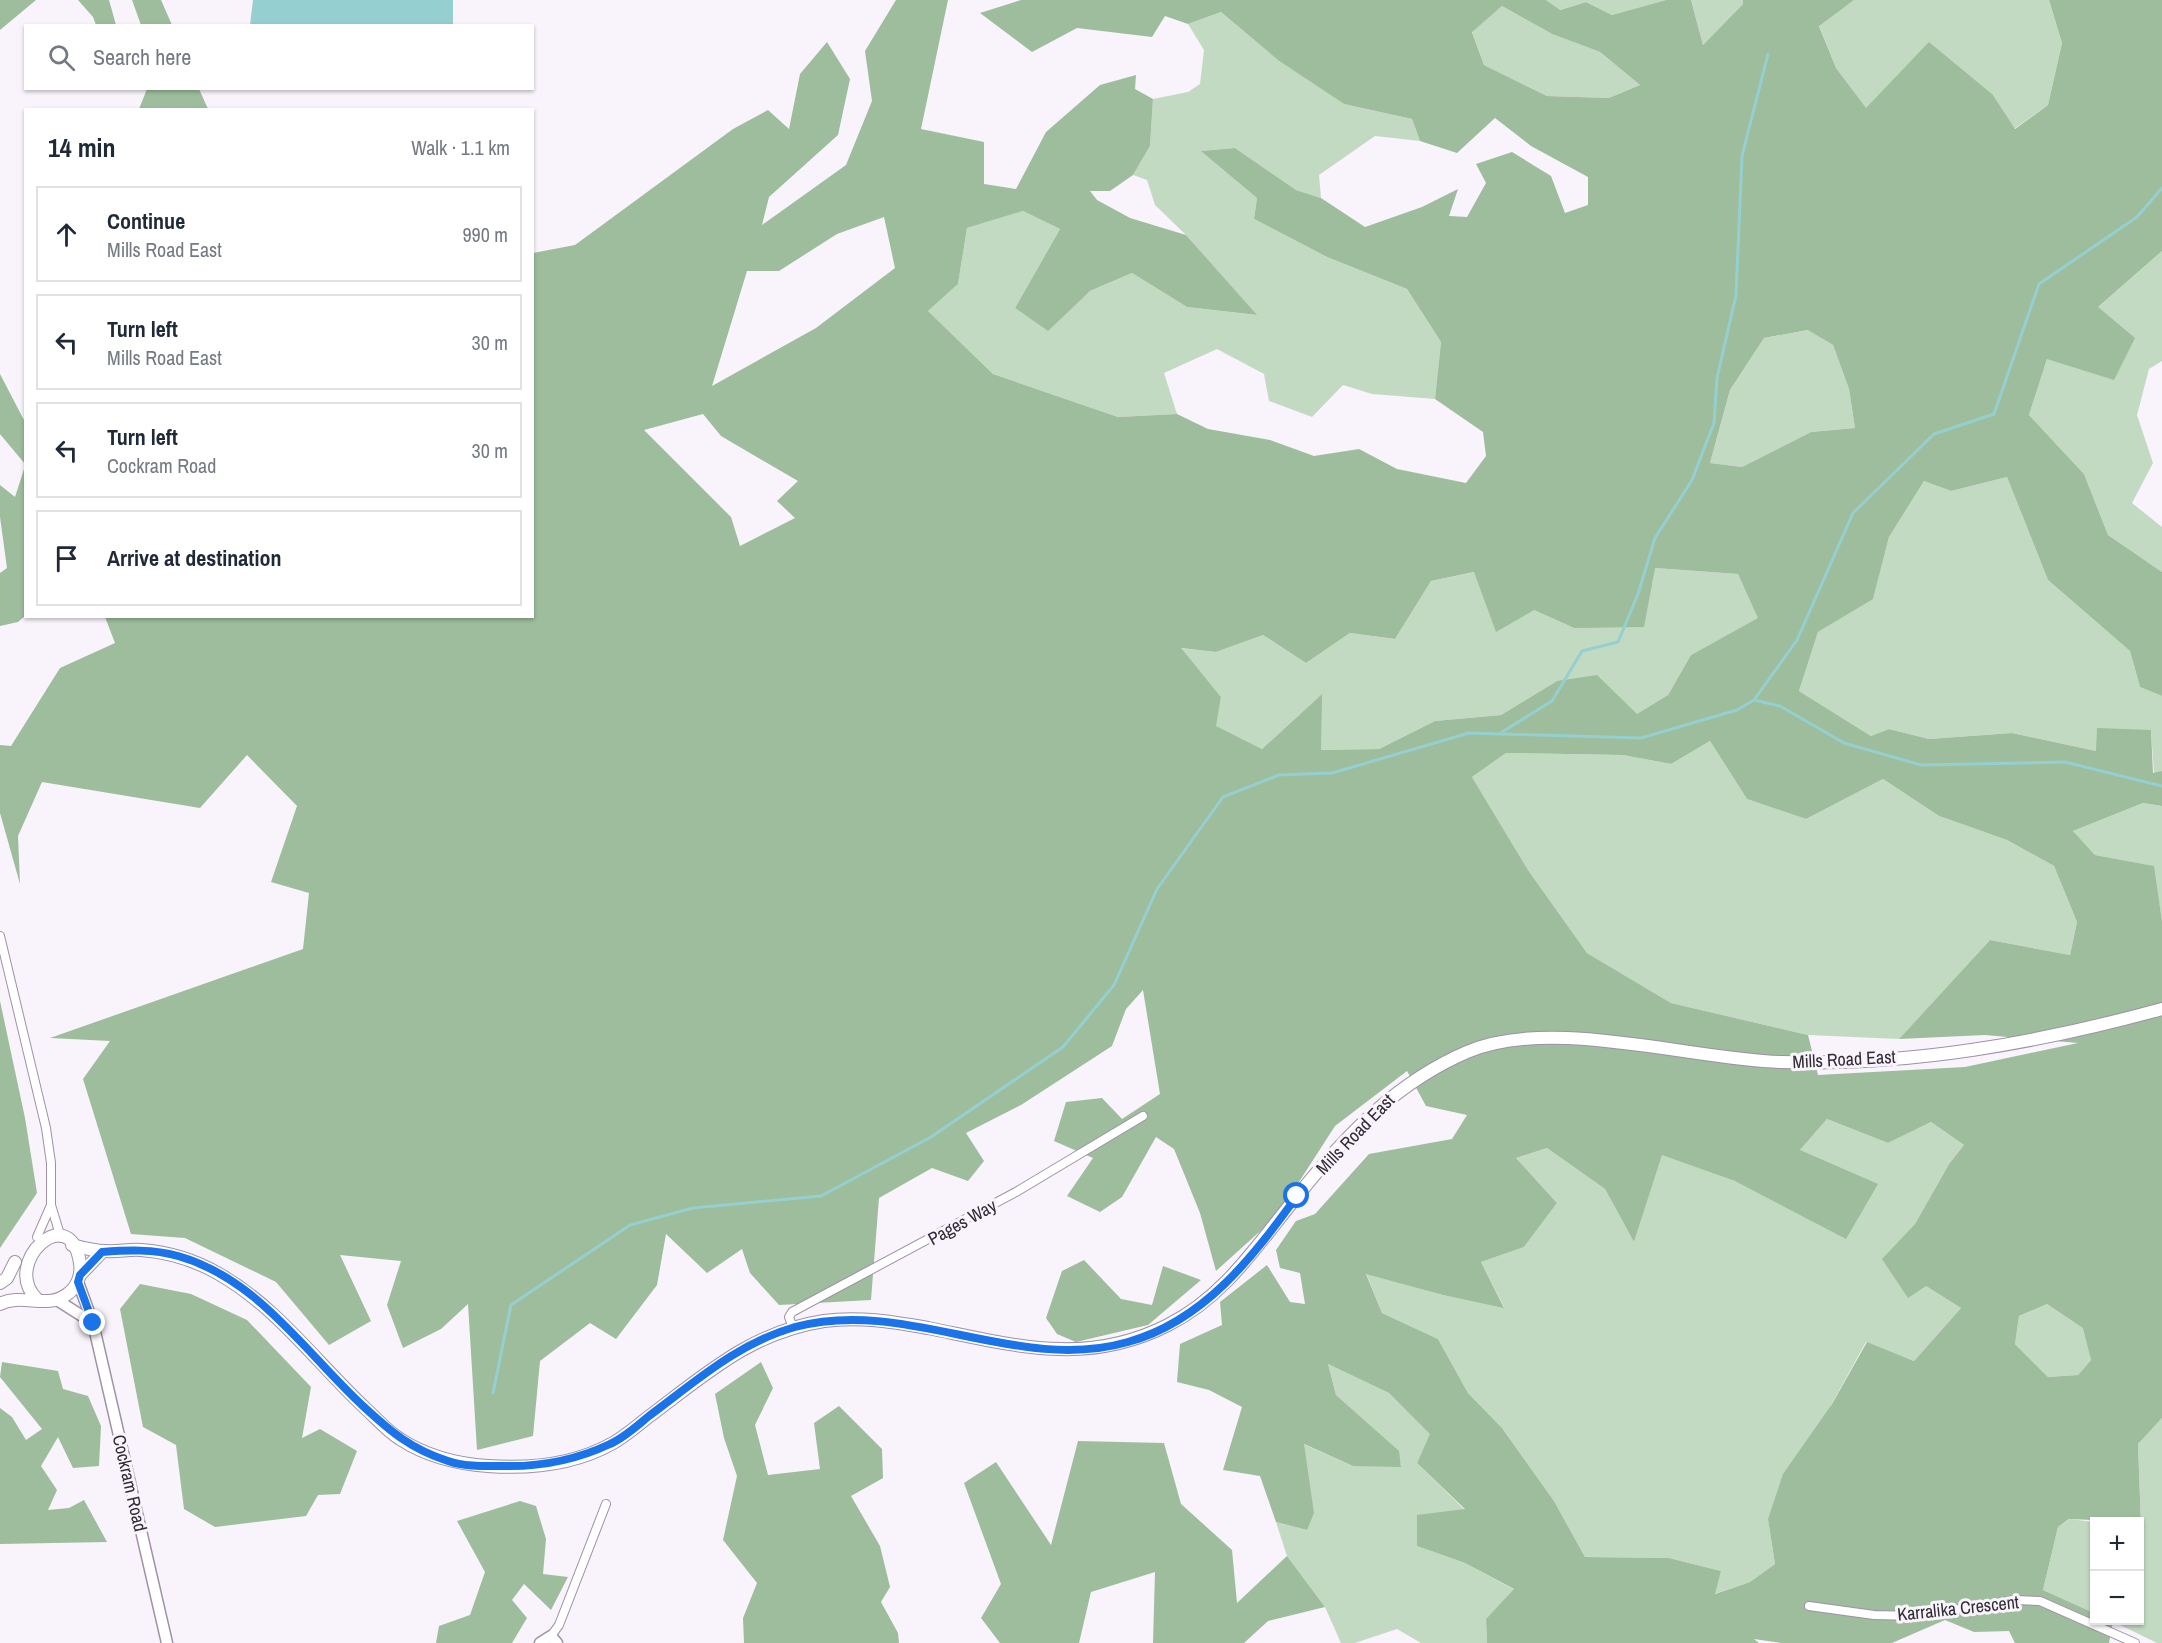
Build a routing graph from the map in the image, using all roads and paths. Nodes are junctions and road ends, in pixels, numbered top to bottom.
1 (0, 936) edge
2 (2162, 1009) edge
3 (1143, 1116) dead end
4 (51, 1205) junction
5 (37, 1237) junction
6 (66, 1242) junction
7 (102, 1252) junction
8 (18, 1256) junction
9 (79, 1279) junction
10 (0, 1283) edge
11 (37, 1299) junction
12 (57, 1300) junction
13 (0, 1304) edge
14 (93, 1323) junction
15 (793, 1328) junction
16 (606, 1504) dead end
17 (1809, 1606) dead end
18 (554, 1640) edge
19 (167, 1643) edge
20 (540, 1643) edge
21 (2134, 1643) edge

1 - 4 street
2 - 15 main road, Mills Road East
3 - 15 street, Pages Way
4 - 5 street
4 - 6 street
5 - 6 main road
5 - 8 main road
6 - 7 main road, Mills Road East
6 - 9 main road
7 - 9 main road
7 - 15 main road, Mills Road East
8 - 10 main road
8 - 11 main road
9 - 12 main road
9 - 14 street, Cockram Road
11 - 12 main road
11 - 13 main road
12 - 14 street
14 - 19 street, Cockram Road
16 - 18 street
17 - 21 street, Karralika Crescent
18 - 20 street

